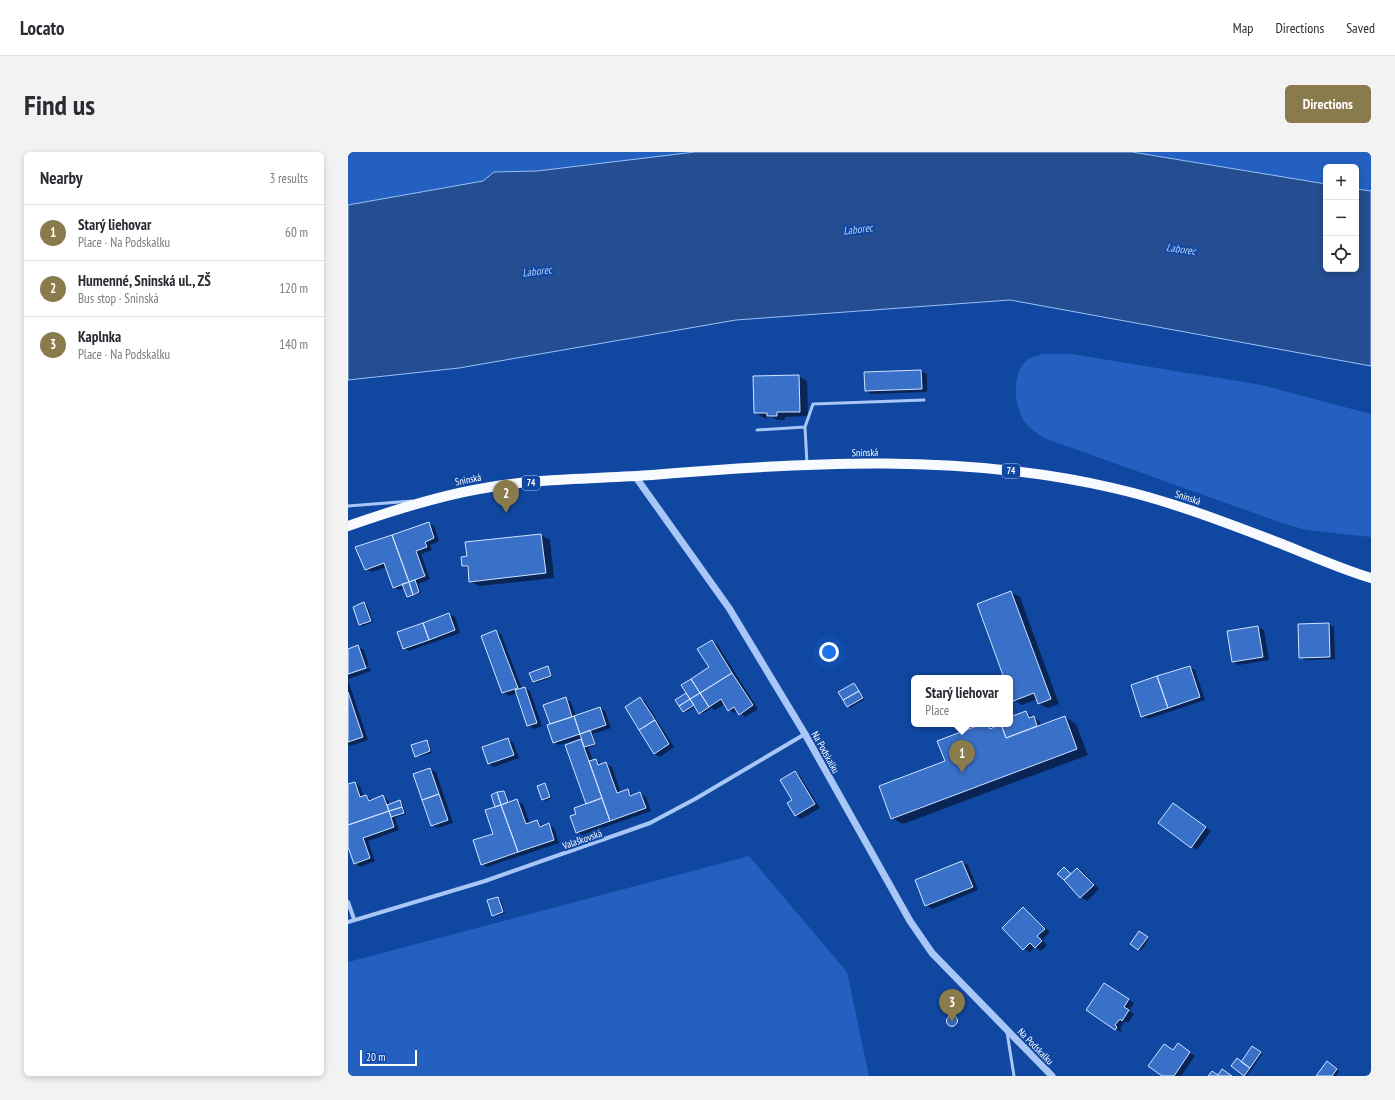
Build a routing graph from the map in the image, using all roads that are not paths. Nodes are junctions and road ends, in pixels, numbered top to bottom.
1 (924, 400) dead end
2 (805, 427) junction
3 (757, 430) dead end
4 (807, 465) junction
5 (635, 476) junction
6 (428, 500) junction
7 (348, 506) edge
8 (348, 526) edge
9 (1371, 578) edge
10 (804, 734) junction
11 (348, 902) edge
12 (354, 919) junction
13 (348, 922) edge
14 (1007, 1029) junction
15 (1014, 1076) edge
16 (1052, 1076) edge

1 - 2 lane
2 - 3 lane
2 - 4 lane
4 - 5 main road, Sninská / 74
4 - 9 main road, Sninská / 74
5 - 6 main road, Sninská / 74
5 - 10 street, Na Podskalku
6 - 7 lane
6 - 8 main road, Sninská / 74
10 - 12 street, Valaškovská
10 - 14 street, Na Podskalku
11 - 12 street
12 - 13 street, Valaškovská
14 - 15 lane, Na Podskalku
14 - 16 street, Na Podskalku

